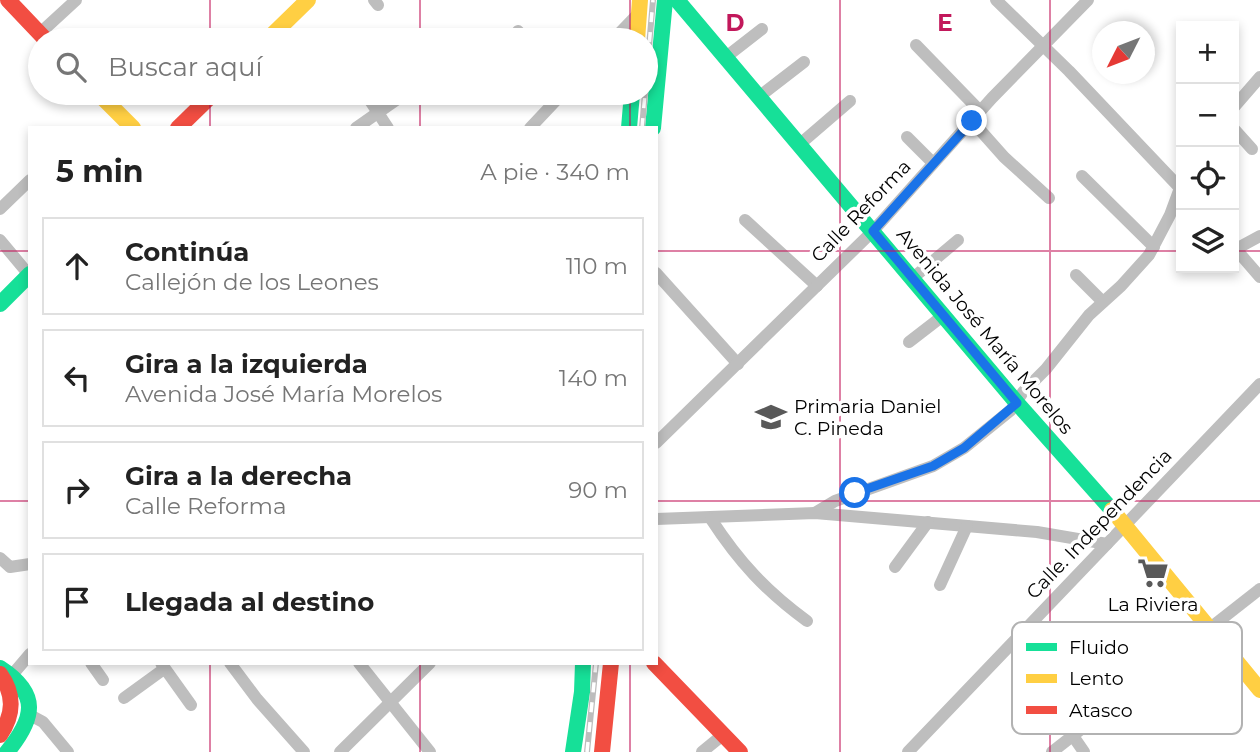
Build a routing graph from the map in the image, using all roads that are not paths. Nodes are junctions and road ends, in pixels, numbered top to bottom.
1 (8, 0) edge
2 (76, 0) edge
3 (308, 0) edge
4 (665, 0) edge
5 (677, 0) edge
6 (996, 0) edge
7 (1086, 1) edge
8 (640, 7) edge
9 (34, 28) edge
10 (51, 28) edge
11 (279, 28) edge
12 (623, 28) edge
13 (638, 28) edge
14 (762, 29) dead end
15 (916, 45) dead end
16 (1044, 46) junction
17 (726, 57) junction
18 (804, 62) dead end
19 (658, 75) edge
20 (1260, 77) edge
21 (760, 96) junction
22 (850, 101) dead end
23 (1239, 101) edge
24 (110, 105) edge
25 (202, 105) edge
26 (372, 105) edge
27 (390, 105) edge
28 (552, 105) edge
29 (631, 105) edge
30 (655, 105) edge
31 (378, 114) junction
32 (976, 116) junction
33 (132, 126) edge
34 (180, 126) edge
35 (359, 126) edge
36 (387, 126) edge
37 (532, 126) edge
38 (629, 126) edge
39 (653, 126) edge
40 (1239, 135) edge
41 (907, 137) dead end
42 (800, 145) junction
43 (1252, 149) dead end
44 (933, 163) junction
45 (1082, 176) dead end
46 (1176, 179) edge
47 (28, 182) edge
48 (1176, 190) edge
49 (1049, 198) dead end
50 (0, 209) edge
51 (745, 220) dead end
52 (873, 231) junction
53 (1260, 236) edge
54 (0, 240) edge
55 (958, 240) dead end
56 (1239, 246) edge
57 (1154, 247) junction
58 (1239, 253) edge
59 (28, 273) edge
60 (658, 275) edge
61 (1076, 275) dead end
62 (28, 277) edge
63 (1260, 277) edge
64 (913, 278) junction
65 (817, 286) junction
66 (1103, 302) junction
67 (0, 304) edge
68 (944, 315) junction
69 (909, 342) dead end
70 (737, 364) junction
71 (1260, 384) edge
72 (1017, 403) junction
73 (658, 441) edge
74 (815, 513) junction
75 (658, 519) edge
76 (711, 519) junction
77 (928, 522) junction
78 (1125, 524) junction
79 (967, 526) junction
80 (1107, 544) junction
81 (0, 558) edge
82 (28, 564) edge
83 (895, 567) dead end
84 (940, 585) dead end
85 (1260, 589) edge
86 (807, 621) dead end
87 (1032, 622) edge
88 (1205, 622) edge
89 (1218, 622) edge
90 (1012, 643) edge
91 (28, 656) edge
92 (92, 665) edge
93 (232, 665) edge
94 (361, 665) edge
95 (428, 665) edge
96 (583, 665) edge
97 (611, 665) edge
98 (656, 665) edge
99 (162, 666) edge
100 (1242, 668) edge
101 (5, 675) edge
102 (103, 680) dead end
103 (1260, 690) edge
104 (124, 698) dead end
105 (392, 702) junction
106 (191, 705) dead end
107 (30, 715) junction
108 (724, 734) junction
109 (1076, 734) edge
110 (0, 735) edge
111 (1073, 736) junction
112 (7, 752) edge
113 (68, 752) edge
114 (304, 752) edge
115 (340, 752) edge
116 (430, 752) edge
117 (573, 752) edge
118 (602, 752) edge
119 (702, 752) edge
120 (740, 752) edge
121 (908, 752) edge
122 (1052, 752) edge
123 (1084, 752) edge

1 - 9 street
2 - 10 street
3 - 11 street
4 - 19 street
5 - 17 street, Avenida José María Morelos
6 - 16 street
7 - 16 street, Calle Reforma
8 - 12 street
8 - 13 street
14 - 17 street
15 - 32 street
16 - 32 street, Calle Reforma
16 - 46 street
17 - 21 street, Avenida José María Morelos
18 - 21 street
20 - 23 street
21 - 42 street, Avenida José María Morelos
22 - 42 street
24 - 33 street
25 - 34 street
26 - 31 street
27 - 31 street
28 - 37 street
29 - 38 street
30 - 39 street
31 - 35 street
31 - 36 street
32 - 44 street, Calle Reforma
32 - 49 street
40 - 43 street
41 - 44 street
42 - 52 street, Avenida José María Morelos
44 - 52 street, Calle Reforma
45 - 57 street
47 - 50 street
48 - 57 street
51 - 65 street
52 - 64 street, Avenida José María Morelos
52 - 65 street, Calle Reforma
53 - 56 street
54 - 59 street
55 - 64 street
57 - 66 street
58 - 63 street
60 - 70 street
61 - 66 street
62 - 67 street
64 - 68 street, Avenida José María Morelos
65 - 70 street, Calle Reforma
66 - 72 street
68 - 69 street
68 - 72 street, Avenida José María Morelos
70 - 73 street, Calle Reforma
71 - 78 street, Calle. Independencia
72 - 74 street
72 - 78 street, Avenida José María Morelos
74 - 76 street
74 - 77 street
75 - 76 street
76 - 86 street
77 - 79 street
77 - 83 street
78 - 80 street, Calle. Independencia
78 - 88 street, Avenida José María Morelos
79 - 80 street
79 - 84 street
80 - 87 street, Calle. Independencia
81 - 82 street
85 - 89 street
90 - 121 street, Calle. Independencia
91 - 101 street
92 - 102 street
93 - 114 street
94 - 105 street
95 - 105 street
96 - 117 street
97 - 118 street
98 - 108 street
99 - 104 street
99 - 106 street
100 - 103 street, Avenida José María Morelos
101 - 107 street
101 - 110 street
105 - 115 street
105 - 116 street
107 - 112 street
107 - 113 street
108 - 119 street
108 - 120 street
109 - 111 street
111 - 122 street
111 - 123 street

